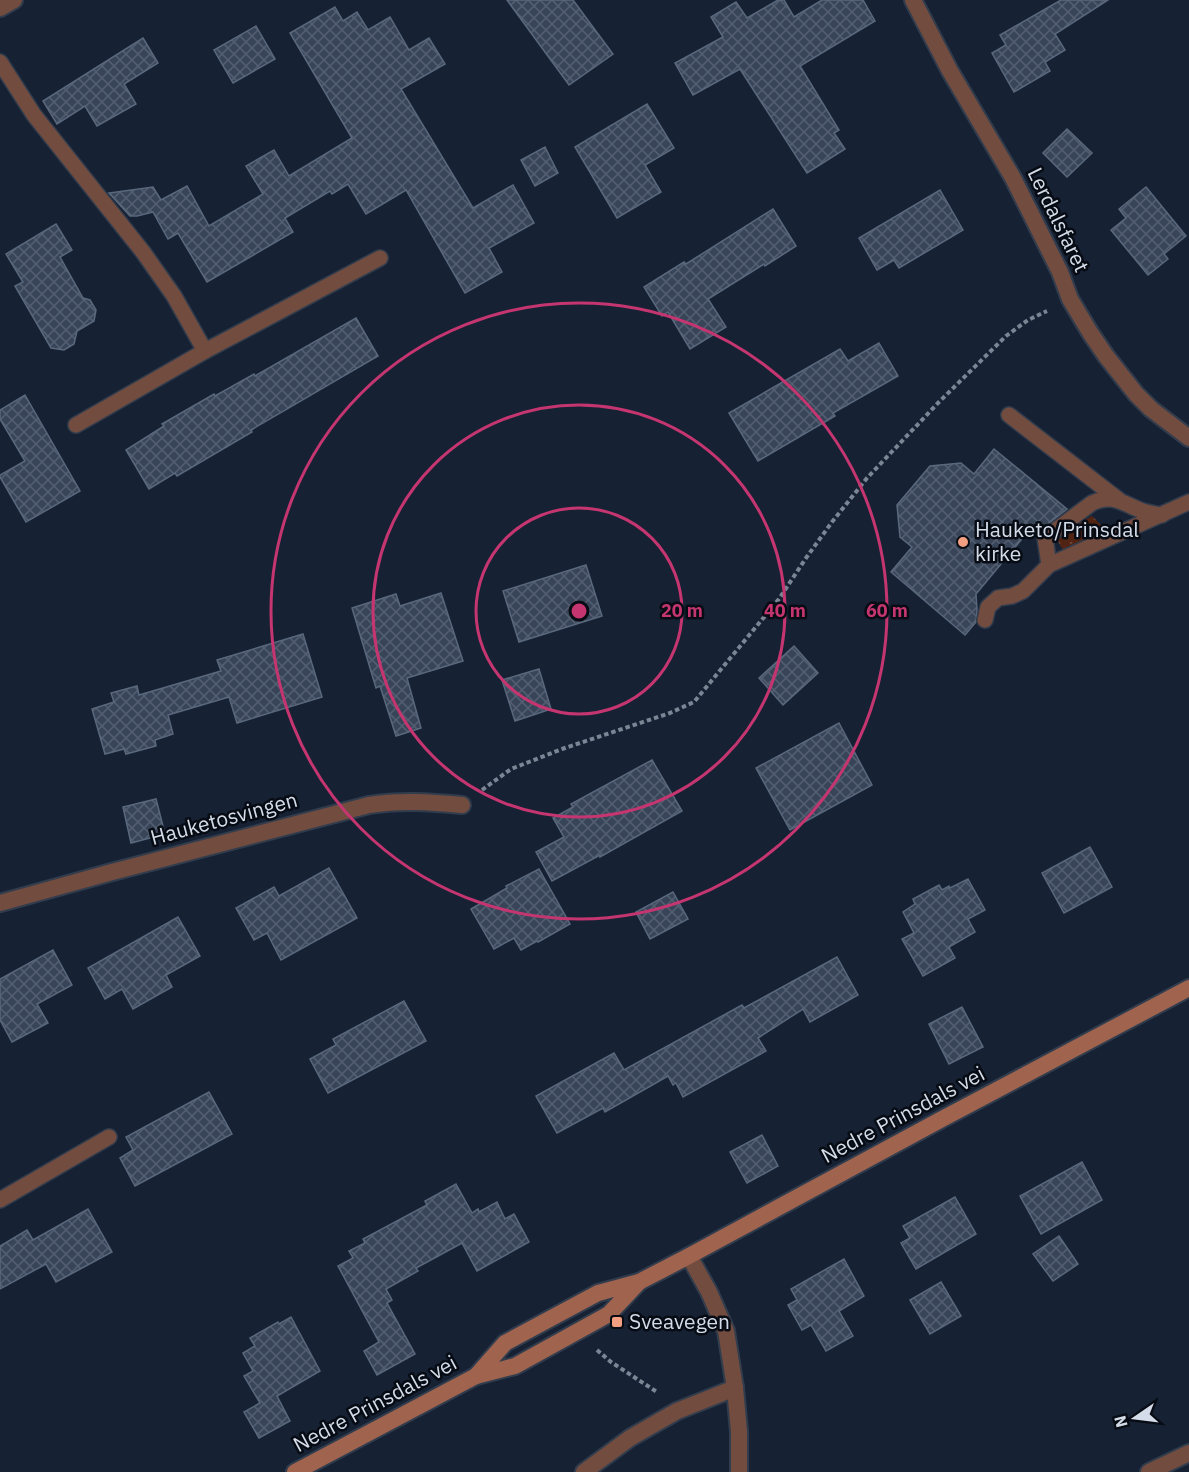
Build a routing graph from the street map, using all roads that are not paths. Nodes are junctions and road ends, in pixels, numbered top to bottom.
1 (14, 0) edge
2 (913, 0) edge
3 (0, 8) edge
4 (0, 62) edge
5 (380, 258) dead end
6 (205, 351) junction
7 (1009, 415) dead end
8 (76, 425) dead end
9 (1189, 438) edge
10 (1119, 500) junction
11 (1189, 502) edge
12 (1162, 515) junction
13 (1049, 565) junction
14 (985, 620) dead end
15 (462, 805) road end
16 (0, 903) edge
17 (1189, 988) edge
18 (109, 1137) dead end
19 (0, 1200) edge
20 (689, 1256) junction
21 (639, 1282) junction
22 (476, 1376) junction
23 (735, 1388) junction
24 (1189, 1453) edge
25 (295, 1472) edge
26 (584, 1472) edge
27 (740, 1472) edge
28 (1149, 1472) edge

1 - 3 street
2 - 9 street, Lerdalsfaret
4 - 6 lane
5 - 6 lane
6 - 8 lane
7 - 10 lane
10 - 12 lane
10 - 13 lane
11 - 12 lane
12 - 13 lane
13 - 14 lane
15 - 16 street, Hauketosvingen
17 - 20 main road, Nedre Prinsdals vei
18 - 19 lane
20 - 21 main road, Nedre Prinsdals vei
20 - 23 street
21 - 22 main road, Nedre Prinsdals vei
21 - 22 main road, Nedre Prinsdals vei
22 - 25 main road, Nedre Prinsdals vei
23 - 26 street
23 - 27 street
24 - 28 street

